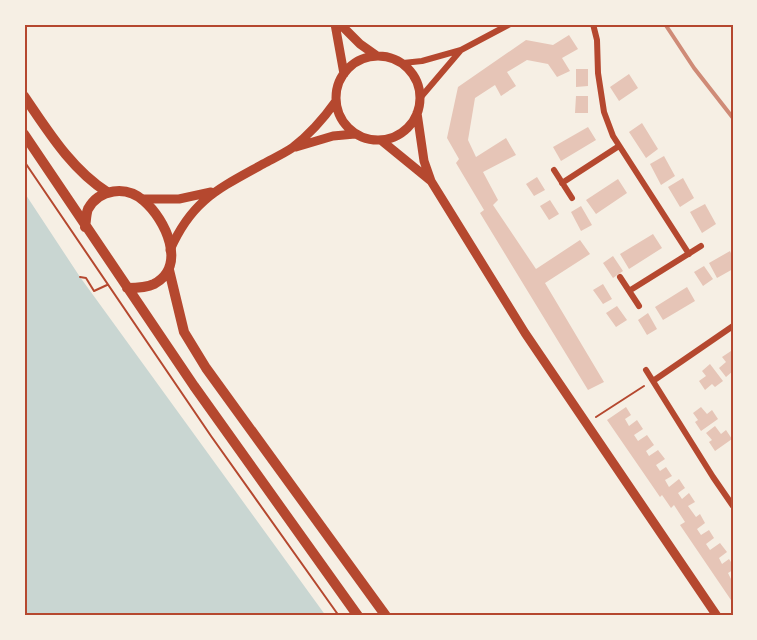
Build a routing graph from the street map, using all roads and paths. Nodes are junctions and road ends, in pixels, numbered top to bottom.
1 (335, 24) edge
2 (340, 24) edge
3 (510, 24) edge
4 (593, 24) edge
5 (461, 50) junction
6 (377, 56) junction
7 (403, 63) junction
8 (344, 74) junction
9 (24, 96) edge
10 (421, 97) junction
11 (336, 101) junction
12 (417, 113) junction
13 (24, 134) edge
14 (355, 134) junction
15 (382, 141) junction
16 (619, 146) junction
17 (291, 148) junction
18 (24, 161) edge
19 (554, 170) dead end
20 (430, 181) junction
21 (562, 183) junction
22 (213, 191) junction
23 (107, 192) junction
24 (572, 198) dead end
25 (142, 199) junction
26 (86, 227) junction
27 (701, 246) dead end
28 (170, 250) junction
29 (689, 254) junction
30 (169, 270) junction
31 (80, 277) dead end
32 (620, 277) dead end
33 (107, 285) junction
34 (127, 288) junction
35 (629, 291) junction
36 (639, 306) dead end
37 (733, 326) edge
38 (646, 370) dead end
39 (653, 381) junction
40 (586, 424) junction
41 (730, 497) edge
42 (733, 506) edge
43 (339, 616) edge
44 (358, 616) edge
45 (386, 616) edge
46 (717, 616) edge

1 - 8 street
2 - 6 street
3 - 5 street
4 - 16 street
5 - 7 street
5 - 10 street
6 - 7 street
6 - 8 street
7 - 10 street
8 - 11 street
9 - 23 main road
10 - 12 street
11 - 14 street
11 - 17 street
12 - 15 street
12 - 20 street
13 - 26 main road
14 - 15 street
14 - 17 street
15 - 20 street
16 - 21 street
16 - 29 street
17 - 22 street
18 - 33 path
19 - 21 street
20 - 40 street
21 - 24 street
22 - 25 street
22 - 28 street
23 - 25 main road
23 - 26 main road
25 - 28 main road
26 - 34 main road
27 - 29 street
28 - 30 main road
29 - 35 street
30 - 34 main road
30 - 45 main road
31 - 33 path
32 - 35 street
33 - 43 path
34 - 44 main road
35 - 36 street
37 - 39 street
38 - 39 street
39 - 40 path
39 - 41 street
40 - 46 street
41 - 42 street

